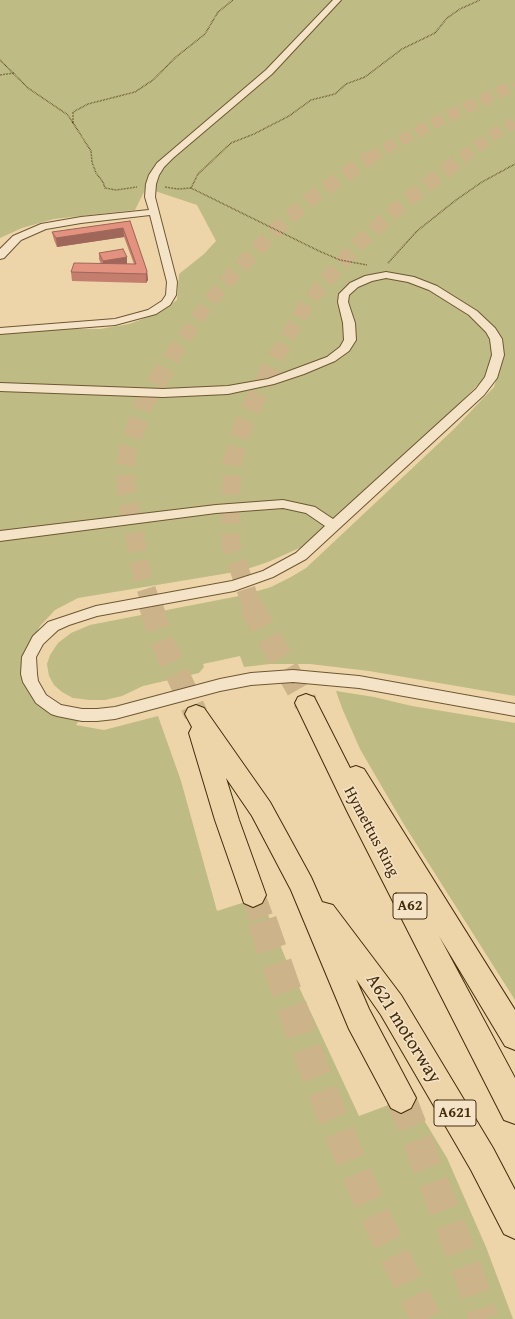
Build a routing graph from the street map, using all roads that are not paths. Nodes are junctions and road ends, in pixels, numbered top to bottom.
1 (337, 0) edge
2 (154, 212) junction
3 (0, 256) edge
4 (0, 331) edge
5 (0, 387) edge
6 (334, 526) junction
7 (0, 536) edge
8 (515, 710) edge
9 (302, 885) junction
10 (253, 895) tunnel mouth
11 (515, 1036) edge
12 (401, 1098) tunnel mouth
13 (515, 1109) edge
14 (515, 1223) edge

1 - 2 street
2 - 3 street
2 - 4 street
5 - 6 street
6 - 7 street
6 - 8 street
9 - 10 highway
9 - 12 highway
9 - 14 highway, A621 motorway / Α621
11 - 13 highway, Hymettus Ring / Α62

